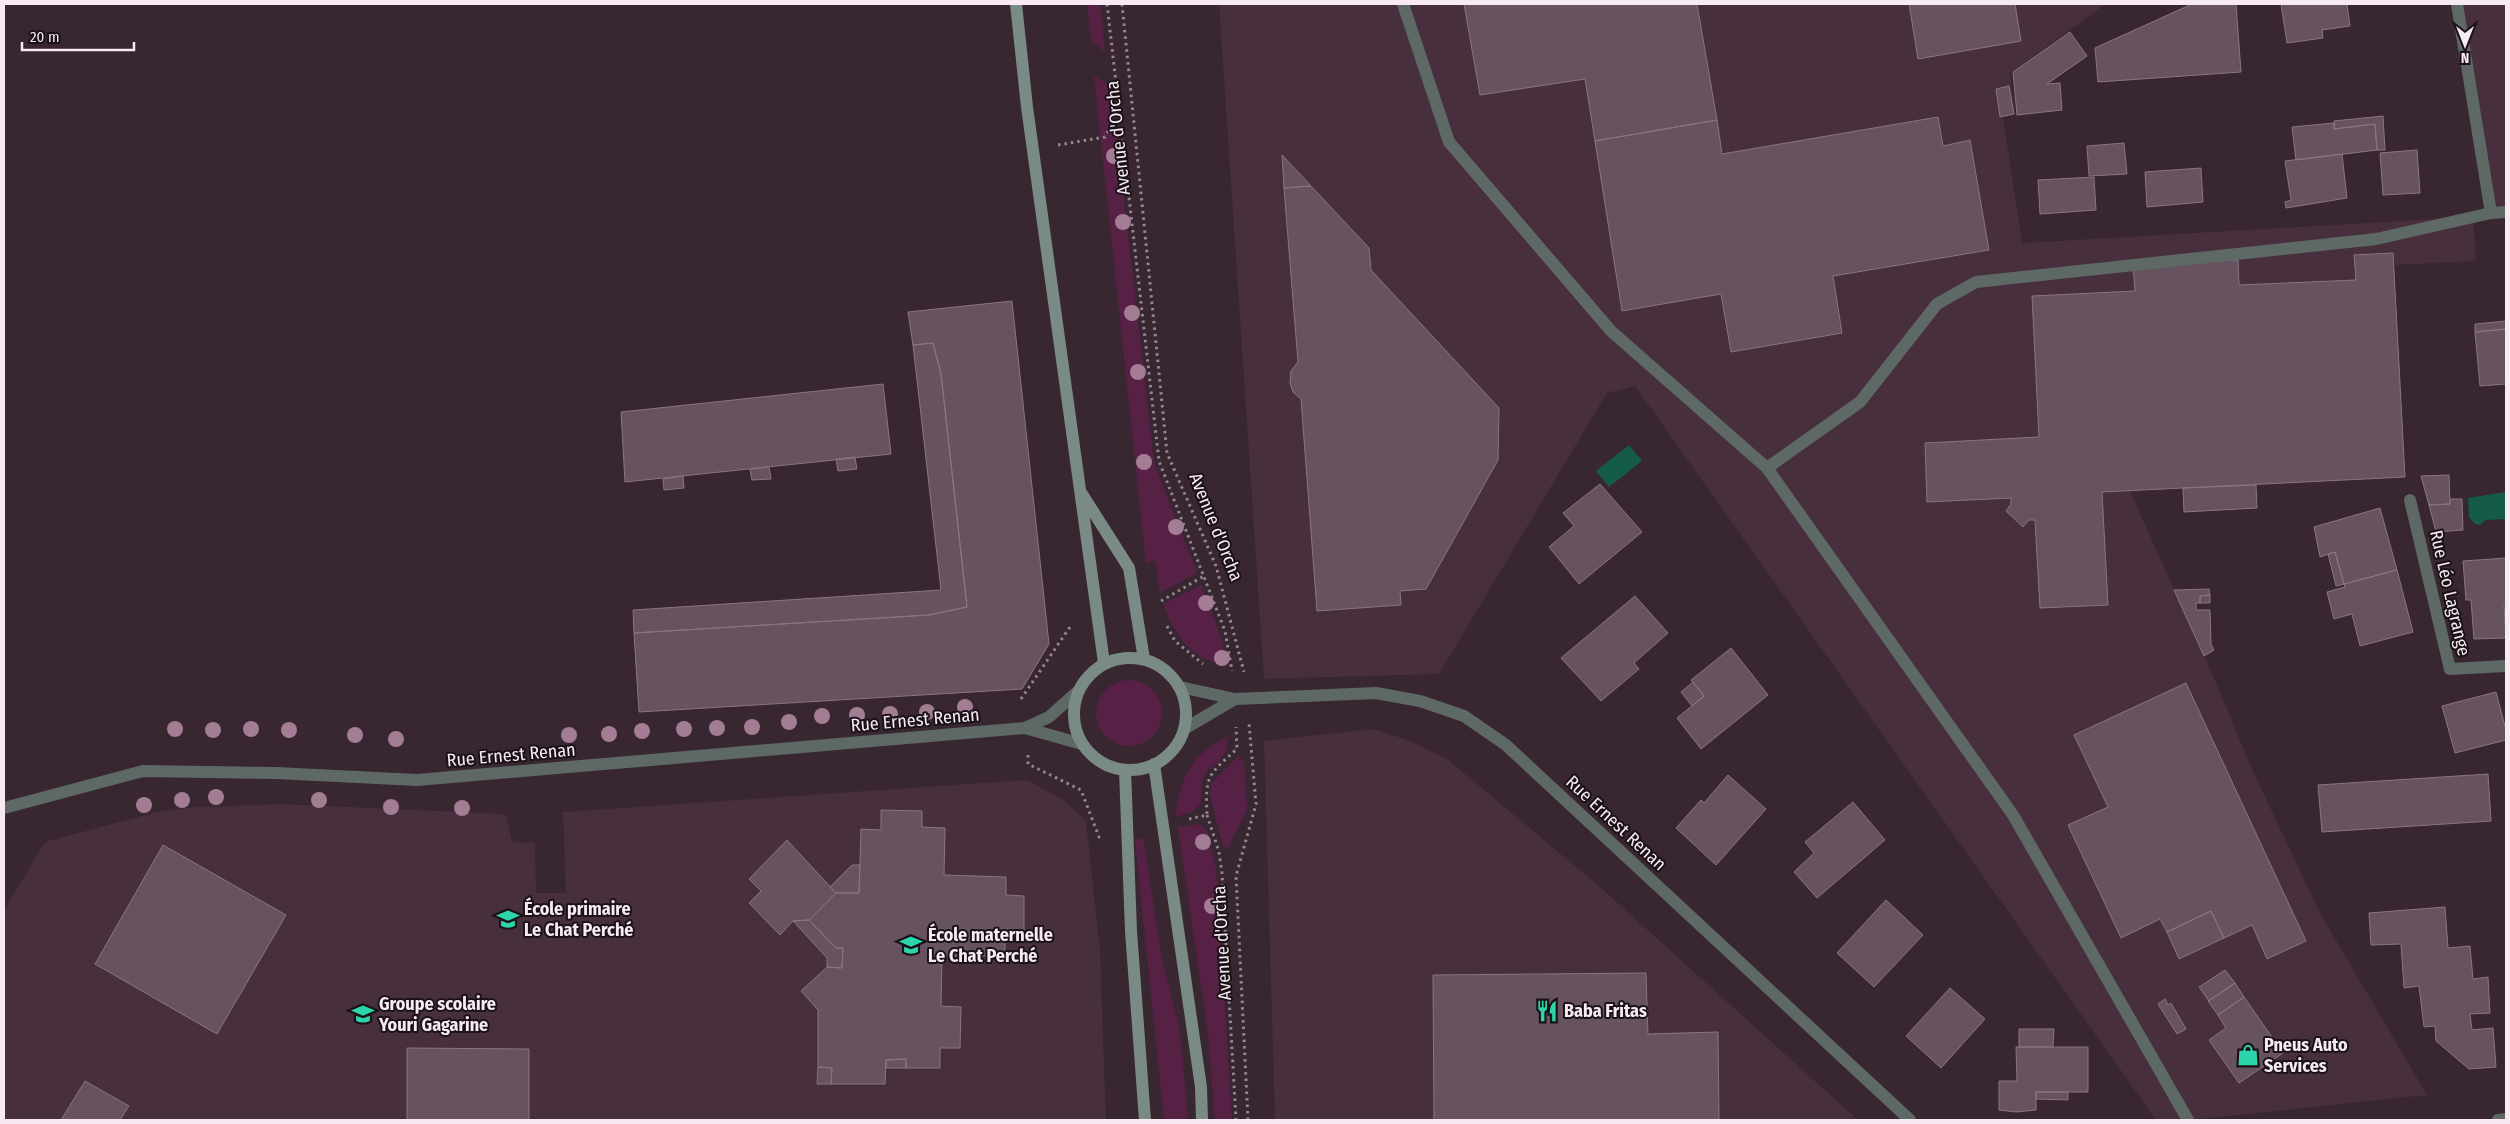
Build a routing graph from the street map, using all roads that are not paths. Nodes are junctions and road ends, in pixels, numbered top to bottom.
1 (1016, 4) edge
2 (1403, 4) edge
3 (2457, 4) edge
4 (2506, 212) edge
5 (2491, 213) junction
6 (1767, 468) junction
7 (1079, 489) junction
8 (2410, 500) dead end
9 (1144, 659) junction
10 (1104, 663) junction
11 (2506, 666) edge
12 (1180, 687) junction
13 (1077, 692) junction
14 (1235, 699) junction
15 (1025, 728) junction
16 (1184, 729) junction
17 (1082, 744) junction
18 (1154, 764) junction
19 (1125, 770) junction
20 (4, 808) edge
21 (2506, 1119) edge
22 (1145, 1120) edge
23 (1202, 1120) edge
24 (1910, 1120) edge
25 (2188, 1120) edge
26 (2498, 1120) edge

1 - 7 main road
2 - 6 street
3 - 5 street
4 - 5 street
5 - 6 street
6 - 25 street
7 - 9 main road
7 - 10 main road
8 - 11 street, Rue Léo Lagrange
9 - 10 main road
9 - 12 main road
10 - 13 main road
12 - 14 street, Rue Ernest Renan
12 - 16 main road
13 - 15 street, Rue Ernest Renan
13 - 17 main road
14 - 16 street, Rue Ernest Renan
14 - 24 street, Rue Ernest Renan
15 - 17 street, Rue Ernest Renan
15 - 20 street, Rue Ernest Renan
16 - 18 main road
17 - 19 main road
18 - 19 main road
18 - 23 main road, Avenue d'Orcha
19 - 22 main road
21 - 26 street

